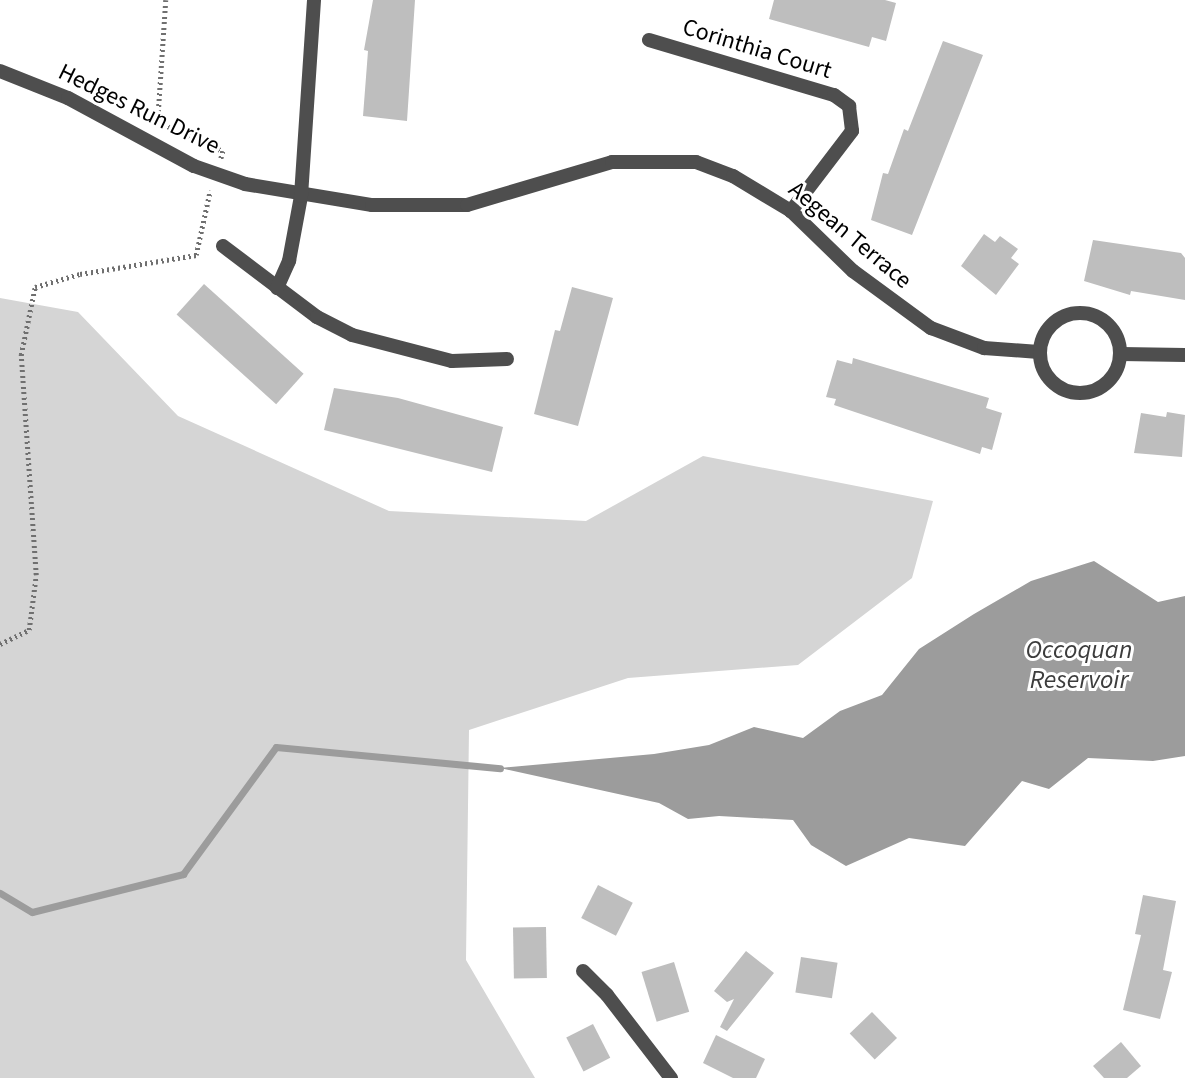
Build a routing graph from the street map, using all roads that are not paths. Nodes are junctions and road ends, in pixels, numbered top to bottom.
1 (314, 0) edge
2 (649, 40) dead end
3 (0, 71) edge
4 (301, 196) junction
5 (467, 205) joint
6 (791, 211) junction
7 (223, 246) dead end
8 (277, 288) junction
9 (1040, 352) junction
10 (1121, 354) junction
11 (1185, 355) edge
12 (507, 359) dead end
13 (583, 971) dead end
14 (671, 1078) edge

1 - 4 street
2 - 6 street, Corinthia Court
3 - 4 street, Hedges Run Drive
4 - 5 street, Hedges Run Drive
4 - 8 street
5 - 6 street, Aegean Terrace
6 - 9 street, Aegean Terrace
7 - 8 street
8 - 12 street
9 - 10 street
9 - 10 street
10 - 11 street
13 - 14 street

